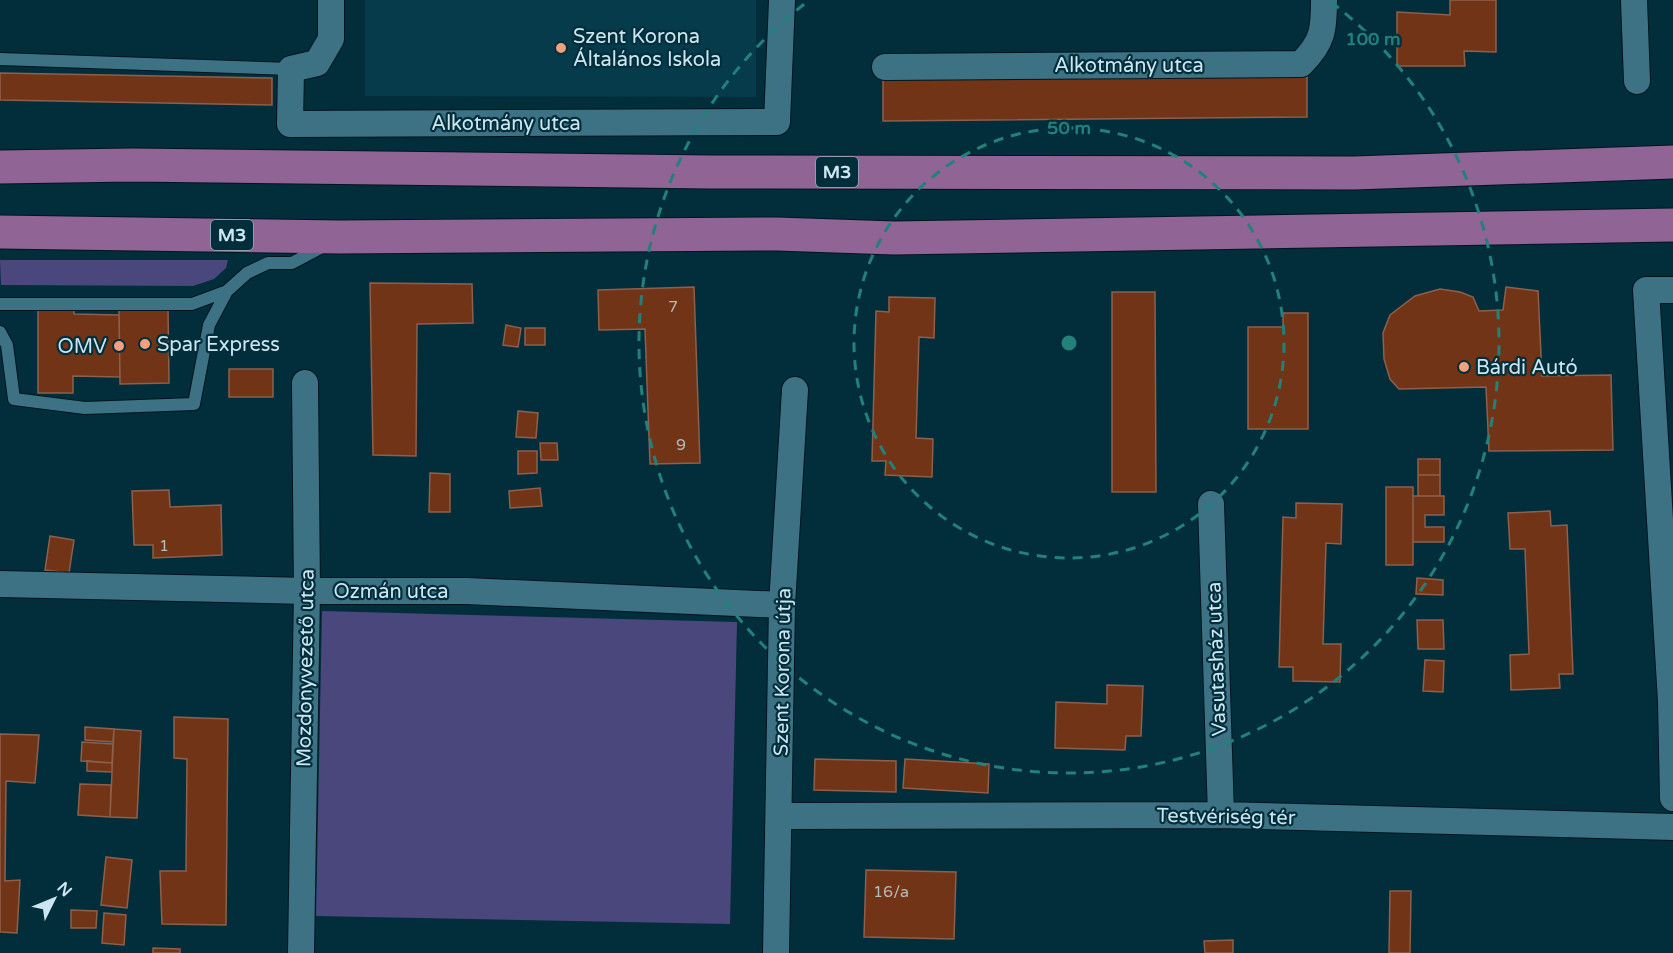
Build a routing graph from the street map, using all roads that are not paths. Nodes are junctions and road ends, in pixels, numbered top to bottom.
1 (331, 0) edge
2 (1324, 0) edge
3 (1634, 0) edge
4 (794, 4) edge
5 (0, 59) edge
6 (885, 67) dead end
7 (291, 69) junction
8 (1636, 81) dead end
9 (1673, 162) edge
10 (0, 167) edge
11 (1673, 225) edge
12 (0, 232) edge
13 (340, 237) junction
14 (1673, 290) edge
15 (227, 291) junction
16 (0, 304) edge
17 (0, 332) edge
18 (305, 383) dead end
19 (795, 390) dead end
20 (1211, 504) dead end
21 (0, 584) edge
22 (307, 591) junction
23 (782, 605) junction
24 (1672, 701) edge
25 (1673, 798) edge
26 (1221, 815) junction
27 (779, 816) junction
28 (1673, 827) edge
29 (301, 953) edge
30 (776, 953) edge

1 - 7 street
2 - 6 street, Alkotmány utca
3 - 8 street
4 - 7 street, Alkotmány utca
5 - 7 lane
9 - 10 main road, M3
11 - 13 main road, M3
12 - 13 main road, M3
13 - 15 lane
14 - 24 street
15 - 16 lane
15 - 17 lane
18 - 22 street, Mozdonyvezető utca
19 - 23 street, Szent Korona útja
20 - 26 street, Vasutasház utca
21 - 22 street, Ozmán utca
22 - 23 street, Ozmán utca
22 - 29 street, Mozdonyvezető utca
23 - 27 street, Szent Korona útja
24 - 25 street
26 - 27 street, Testvériség tér
26 - 28 street, Testvériség tér
27 - 30 street, Szent Korona útja

